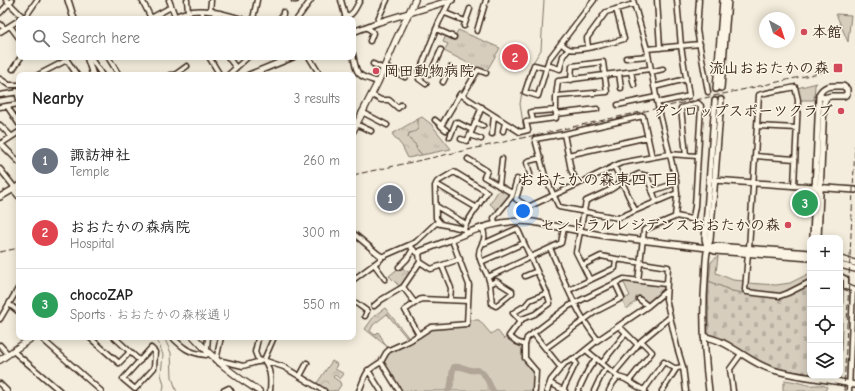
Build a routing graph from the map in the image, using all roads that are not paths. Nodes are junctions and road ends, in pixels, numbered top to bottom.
1 (37, 0) edge
2 (68, 0) edge
3 (169, 0) edge
4 (187, 0) edge
5 (257, 0) edge
6 (304, 0) edge
7 (311, 0) edge
8 (341, 0) edge
9 (360, 0) edge
10 (387, 0) edge
11 (415, 0) edge
12 (451, 0) edge
13 (486, 0) edge
14 (594, 0) edge
15 (657, 0) edge
16 (677, 0) edge
17 (699, 0) edge
18 (723, 0) edge
19 (728, 0) edge
20 (9, 1) edge
21 (144, 1) edge
22 (211, 1) edge
23 (634, 2) edge
24 (307, 5) junction
25 (172, 7) junction
26 (470, 9) dead end
27 (616, 9) junction
28 (202, 11) junction
29 (212, 11) junction
30 (188, 12) junction
31 (283, 12) dead end
32 (0, 13) edge
33 (182, 13) junction
34 (409, 13) junction
35 (445, 13) junction
36 (20, 16) edge
37 (26, 16) edge
38 (73, 16) edge
39 (150, 16) edge
40 (155, 16) edge
41 (175, 16) joint
42 (182, 16) edge
43 (203, 16) edge
44 (216, 16) edge
45 (231, 16) edge
46 (254, 16) edge
47 (282, 16) edge
48 (299, 16) edge
49 (345, 16) edge
50 (350, 16) edge
51 (465, 21) junction
52 (16, 22) edge
53 (378, 22) junction
54 (0, 24) edge
55 (10, 26) junction
56 (464, 26) dead end
57 (366, 27) junction
58 (5, 29) junction
59 (436, 29) junction
60 (477, 30) dead end
61 (356, 31) edge
62 (0, 32) edge
63 (16, 34) edge
64 (454, 37) dead end
65 (370, 41) dead end
66 (561, 43) junction
67 (700, 44) junction
68 (681, 46) junction
69 (588, 47) junction
70 (660, 48) junction
71 (569, 49) junction
72 (647, 49) junction
73 (441, 50) dead end
74 (648, 56) junction
75 (626, 58) dead end
76 (19, 60) edge
77 (67, 60) edge
78 (67, 60) edge
79 (88, 60) edge
80 (92, 60) edge
81 (110, 60) edge
82 (211, 60) edge
83 (230, 60) edge
84 (245, 60) edge
85 (287, 60) edge
86 (311, 60) edge
87 (354, 60) edge
88 (373, 64) dead end
89 (187, 66) dead end
90 (547, 66) junction
91 (236, 68) junction
92 (384, 68) junction
93 (421, 68) junction
94 (450, 68) dead end
95 (13, 69) dead end
96 (663, 69) dead end
97 (650, 70) junction
98 (47, 72) edge
99 (75, 72) edge
100 (93, 72) edge
101 (100, 72) edge
102 (117, 72) edge
103 (180, 72) edge
104 (218, 72) edge
105 (231, 72) edge
106 (262, 72) edge
107 (319, 72) edge
108 (631, 72) junction
109 (486, 73) dead end
110 (619, 73) junction
111 (605, 75) junction
112 (405, 77) dead end
113 (0, 79) edge
114 (686, 79) junction
115 (571, 80) junction
116 (378, 82) junction
117 (443, 82) dead end
118 (426, 84) dead end
119 (16, 85) edge
120 (634, 85) dead end
121 (654, 87) junction
122 (621, 88) dead end
123 (16, 92) edge
124 (708, 92) dead end
125 (820, 93) junction
126 (0, 95) edge
127 (372, 95) junction
128 (463, 95) junction
129 (557, 96) junction
130 (826, 98) junction
131 (656, 99) junction
132 (16, 104) edge
133 (401, 105) dead end
134 (618, 105) dead end
135 (6, 106) junction
136 (0, 107) edge
137 (482, 107) junction
138 (597, 109) dead end
139 (362, 112) junction
140 (556, 112) junction
141 (494, 116) junction
142 (16, 120) edge
143 (435, 120) dead end
144 (533, 121) junction
145 (475, 122) junction
146 (505, 123) junction
147 (356, 124) joint
148 (0, 125) edge
149 (388, 125) dead end
150 (441, 125) junction
151 (483, 126) dead end
152 (757, 126) junction
153 (796, 128) junction
154 (446, 130) dead end
155 (472, 130) junction
156 (371, 131) dead end
157 (503, 131) dead end
158 (16, 134) edge
159 (492, 134) dead end
160 (564, 134) junction
161 (470, 135) junction
162 (11, 136) junction
163 (450, 137) dead end
164 (648, 137) junction
165 (481, 139) dead end
166 (461, 140) dead end
167 (0, 143) edge
168 (568, 154) junction
169 (669, 154) junction
170 (686, 155) junction
171 (698, 156) junction
172 (755, 156) junction
173 (652, 157) junction
174 (540, 158) junction
175 (795, 158) junction
176 (16, 159) edge
177 (502, 159) dead end
178 (468, 160) dead end
179 (614, 166) junction
180 (0, 170) edge
181 (530, 174) dead end
182 (517, 179) dead end
183 (714, 180) junction
184 (622, 182) junction
185 (753, 182) junction
186 (676, 183) junction
187 (436, 184) junction
188 (578, 184) junction
189 (499, 186) junction
190 (520, 186) dead end
191 (794, 186) junction
192 (817, 187) junction
193 (16, 188) edge
194 (855, 190) edge
195 (652, 191) junction
196 (677, 193) junction
197 (554, 195) junction
198 (513, 196) junction
199 (0, 197) edge
200 (656, 201) junction
201 (436, 206) junction
202 (477, 208) junction
203 (635, 210) junction
204 (584, 212) junction
205 (676, 216) junction
206 (495, 223) junction
207 (441, 224) junction
208 (466, 224) junction
209 (482, 227) junction
210 (564, 228) junction
211 (465, 231) junction
212 (580, 231) junction
213 (356, 235) edge
214 (813, 235) edge
215 (818, 235) edge
216 (452, 240) junction
217 (642, 241) junction
218 (483, 243) junction
219 (524, 243) junction
220 (411, 247) junction
221 (550, 248) junction
222 (707, 248) junction
223 (748, 251) junction
224 (419, 253) junction
225 (807, 253) edge
226 (381, 256) junction
227 (530, 257) junction
228 (807, 258) edge
229 (460, 259) junction
230 (616, 259) junction
231 (843, 260) edge
232 (420, 262) junction
233 (482, 262) junction
234 (640, 263) junction
235 (855, 263) edge
236 (374, 264) junction
237 (583, 265) junction
238 (399, 266) dead end
239 (442, 266) junction
240 (843, 266) edge
241 (855, 269) edge
242 (537, 271) junction
243 (525, 276) dead end
244 (488, 277) junction
245 (843, 277) edge
246 (356, 278) edge
247 (385, 279) dead end
248 (590, 280) junction
249 (638, 281) junction
250 (615, 283) junction
251 (490, 284) junction
252 (666, 284) junction
253 (807, 284) edge
254 (403, 287) junction
255 (569, 290) junction
256 (854, 290) edge
257 (666, 291) junction
258 (16, 292) edge
259 (547, 293) junction
260 (639, 299) dead end
261 (450, 300) junction
262 (468, 301) junction
263 (356, 303) edge
264 (415, 303) junction
265 (575, 303) junction
266 (9, 304) junction
267 (374, 306) dead end
268 (648, 306) junction
269 (16, 310) edge
270 (365, 316) dead end
271 (670, 317) junction
272 (0, 319) edge
273 (521, 320) junction
274 (584, 320) junction
275 (619, 326) junction
276 (533, 333) junction
277 (626, 333) junction
278 (419, 335) junction
279 (704, 337) junction
280 (29, 340) edge
281 (43, 340) edge
282 (92, 340) edge
283 (117, 340) edge
284 (175, 340) edge
285 (197, 340) edge
286 (208, 340) edge
287 (220, 340) edge
288 (258, 340) edge
289 (273, 340) edge
290 (598, 340) junction
291 (639, 343) junction
292 (0, 345) edge
293 (525, 345) junction
294 (546, 348) junction
295 (586, 350) junction
296 (130, 352) junction
297 (207, 352) junction
298 (11, 353) junction
299 (741, 354) junction
300 (596, 358) junction
301 (572, 359) junction
302 (0, 360) edge
303 (140, 361) junction
304 (217, 361) junction
305 (265, 361) junction
306 (853, 361) edge
307 (259, 362) junction
308 (381, 362) junction
309 (307, 363) dead end
310 (602, 363) junction
311 (683, 367) junction
312 (561, 368) junction
313 (607, 368) junction
314 (676, 369) junction
315 (368, 370) junction
316 (614, 374) junction
317 (300, 376) junction
318 (618, 377) junction
319 (629, 381) junction
320 (550, 383) junction
321 (0, 384) edge
322 (849, 384) junction
323 (855, 386) edge
324 (564, 390) edge
325 (7, 391) edge
326 (60, 391) edge
327 (101, 391) edge
328 (223, 391) edge
329 (231, 391) edge
330 (259, 391) edge
331 (270, 391) edge
332 (324, 391) edge
333 (359, 391) edge
334 (381, 391) edge
335 (399, 391) edge
336 (535, 391) edge
337 (548, 391) edge
338 (578, 391) edge
339 (594, 391) edge
340 (609, 391) edge
341 (645, 391) edge
342 (662, 391) edge
343 (686, 391) edge
344 (709, 391) edge
345 (733, 391) edge
346 (849, 391) edge

1 - 37 street
2 - 38 street
3 - 25 street
4 - 30 street
5 - 46 street
6 - 24 street
7 - 24 street
8 - 49 street
9 - 50 street
10 - 53 street
11 - 34 main road
12 - 34 street
12 - 35 street
13 - 60 street
14 - 66 street
15 - 70 street
16 - 68 street
17 - 67 street
18 - 19 street
20 - 32 street
20 - 36 street
21 - 39 street
22 - 29 street
23 - 27 street
23 - 72 street
24 - 48 street
25 - 40 street
25 - 41 street
26 - 51 street
27 - 69 street
27 - 69 street
28 - 29 street
28 - 30 street
28 - 43 street
29 - 44 street
29 - 45 street
30 - 33 street
31 - 47 street
33 - 41 street
33 - 42 street
34 - 53 street
34 - 92 main road
35 - 51 street
35 - 59 street
51 - 56 street
52 - 55 street
53 - 57 street
54 - 58 street
55 - 58 street
55 - 63 street
57 - 61 street
57 - 65 street
58 - 62 street
59 - 64 street
59 - 93 street
66 - 71 street
66 - 90 street
67 - 68 street
67 - 124 street
68 - 70 street
68 - 114 street
69 - 71 street
70 - 72 street
71 - 90 street
72 - 74 street
73 - 93 street
74 - 75 street
74 - 97 street
76 - 95 street
77 - 99 street
78 - 98 street
79 - 100 street
80 - 101 street
81 - 102 street
82 - 104 street
83 - 91 street
84 - 91 street
85 - 106 street
86 - 107 street
87 - 116 street
88 - 92 street
89 - 103 street
90 - 90 street
91 - 105 street
92 - 112 street
92 - 116 main road
93 - 118 street
94 - 117 street
96 - 97 street
97 - 108 street
97 - 121 street
108 - 110 street
108 - 120 street
109 - 128 street
110 - 111 street
110 - 122 street
111 - 115 street
111 - 115 street
111 - 129 street
113 - 119 street
114 - 121 street
114 - 131 street
115 - 129 street
116 - 127 main road
121 - 131 street
123 - 126 street
125 - 130 street
125 - 130 street
125 - 192 street
127 - 133 street
127 - 139 main road
128 - 137 street
128 - 150 street
129 - 140 street
130 - 192 street
131 - 134 street
131 - 169 street
132 - 135 street
135 - 136 street
135 - 142 street
137 - 141 street
137 - 145 street
138 - 140 street
139 - 147 main road
139 - 149 street
140 - 144 street
140 - 144 street
141 - 146 street
141 - 159 street
143 - 150 street
144 - 146 street
145 - 151 street
145 - 155 street
146 - 157 street
147 - 156 street
148 - 162 street
150 - 154 street
152 - 153 street
152 - 153 street
152 - 172 street
153 - 175 street
155 - 161 street
155 - 163 street
158 - 162 street
160 - 164 street
160 - 168 street
160 - 174 street
161 - 165 street
161 - 166 street
162 - 167 street
164 - 168 street
164 - 173 street
167 - 176 street
168 - 188 street
169 - 170 street
169 - 173 street
169 - 186 street
170 - 171 street
170 - 171 street
171 - 205 street
172 - 175 street
172 - 185 street
173 - 179 street
174 - 181 street
174 - 197 street
175 - 191 street
177 - 189 street
178 - 189 street
179 - 184 street
179 - 188 street
180 - 193 street
182 - 198 street
183 - 185 street
183 - 222 street
183 - 222 street
184 - 195 street
184 - 203 street
184 - 204 street
185 - 191 street
185 - 223 street
186 - 195 street
186 - 196 street
187 - 201 street
187 - 202 street
187 - 202 street
188 - 197 street
189 - 198 street
190 - 198 street
191 - 192 street
192 - 194 street
192 - 214 street
192 - 215 street
193 - 199 street
195 - 200 street
196 - 200 street
196 - 205 street
197 - 198 street
197 - 204 street
198 - 206 street
200 - 203 street
201 - 207 street
201 - 208 street
202 - 208 street
203 - 204 street
204 - 212 street
205 - 217 street
206 - 209 street
206 - 210 street
207 - 211 street
207 - 220 street
208 - 211 street
209 - 211 street
209 - 218 street
210 - 212 street
210 - 221 street
211 - 216 street
212 - 217 street
212 - 237 street
213 - 226 street
216 - 224 street
216 - 229 street
217 - 222 street
217 - 234 street
218 - 219 street
218 - 233 street
219 - 227 street
219 - 233 street
220 - 224 street
220 - 226 street
220 - 238 street
221 - 227 street
221 - 255 street
222 - 223 street
222 - 279 street
223 - 225 street
223 - 228 street
223 - 253 street
224 - 232 street
226 - 236 street
227 - 242 street
227 - 244 street
229 - 239 street
229 - 262 street
230 - 234 street
230 - 237 street
230 - 248 street
231 - 235 street
232 - 239 street
232 - 254 street
233 - 244 street
234 - 249 street
234 - 252 street
236 - 246 street
236 - 247 street
237 - 248 street
239 - 261 street
240 - 241 street
242 - 243 street
242 - 259 street
244 - 251 street
245 - 256 street
248 - 255 street
249 - 250 street
249 - 252 street
250 - 265 street
250 - 274 street
251 - 251 street
252 - 257 street
254 - 264 street
254 - 267 street
255 - 265 street
256 - 306 street
257 - 268 street
257 - 271 street
258 - 266 street
259 - 273 street
259 - 273 street
260 - 268 street
261 - 262 street
261 - 264 street
262 - 278 street
263 - 270 street
264 - 278 street
265 - 274 street
265 - 276 street
266 - 269 street
266 - 272 street
268 - 275 street
271 - 291 street
271 - 311 street
273 - 293 street
274 - 290 street
274 - 294 street
275 - 277 street
275 - 290 street
276 - 293 street
276 - 294 street
277 - 291 street
277 - 310 street
278 - 308 street
279 - 299 street
279 - 344 street
280 - 298 main road
281 - 327 street
282 - 296 street
283 - 296 street
284 - 297 street
285 - 297 main road
286 - 297 street
287 - 304 street
288 - 307 street
289 - 305 street
290 - 295 street
291 - 316 street
291 - 319 street
292 - 298 street
293 - 336 street
294 - 312 street
295 - 300 street
295 - 301 street
296 - 303 street
297 - 304 main road
298 - 302 main road
298 - 326 street
299 - 322 street
299 - 345 street
300 - 310 street
300 - 338 street
301 - 312 street
301 - 324 street
303 - 303 street
304 - 307 street
304 - 330 main road
305 - 307 street
305 - 317 street
305 - 331 street
306 - 322 street
308 - 315 street
308 - 335 street
309 - 317 street
310 - 313 street
311 - 314 street
311 - 343 street
312 - 320 street
313 - 316 street
313 - 339 street
314 - 341 street
314 - 342 street
315 - 333 street
315 - 334 street
316 - 318 street
317 - 332 street
318 - 319 street
318 - 340 street
319 - 341 street
320 - 324 street
320 - 337 street
321 - 325 street
322 - 323 street
322 - 346 street
328 - 329 street

